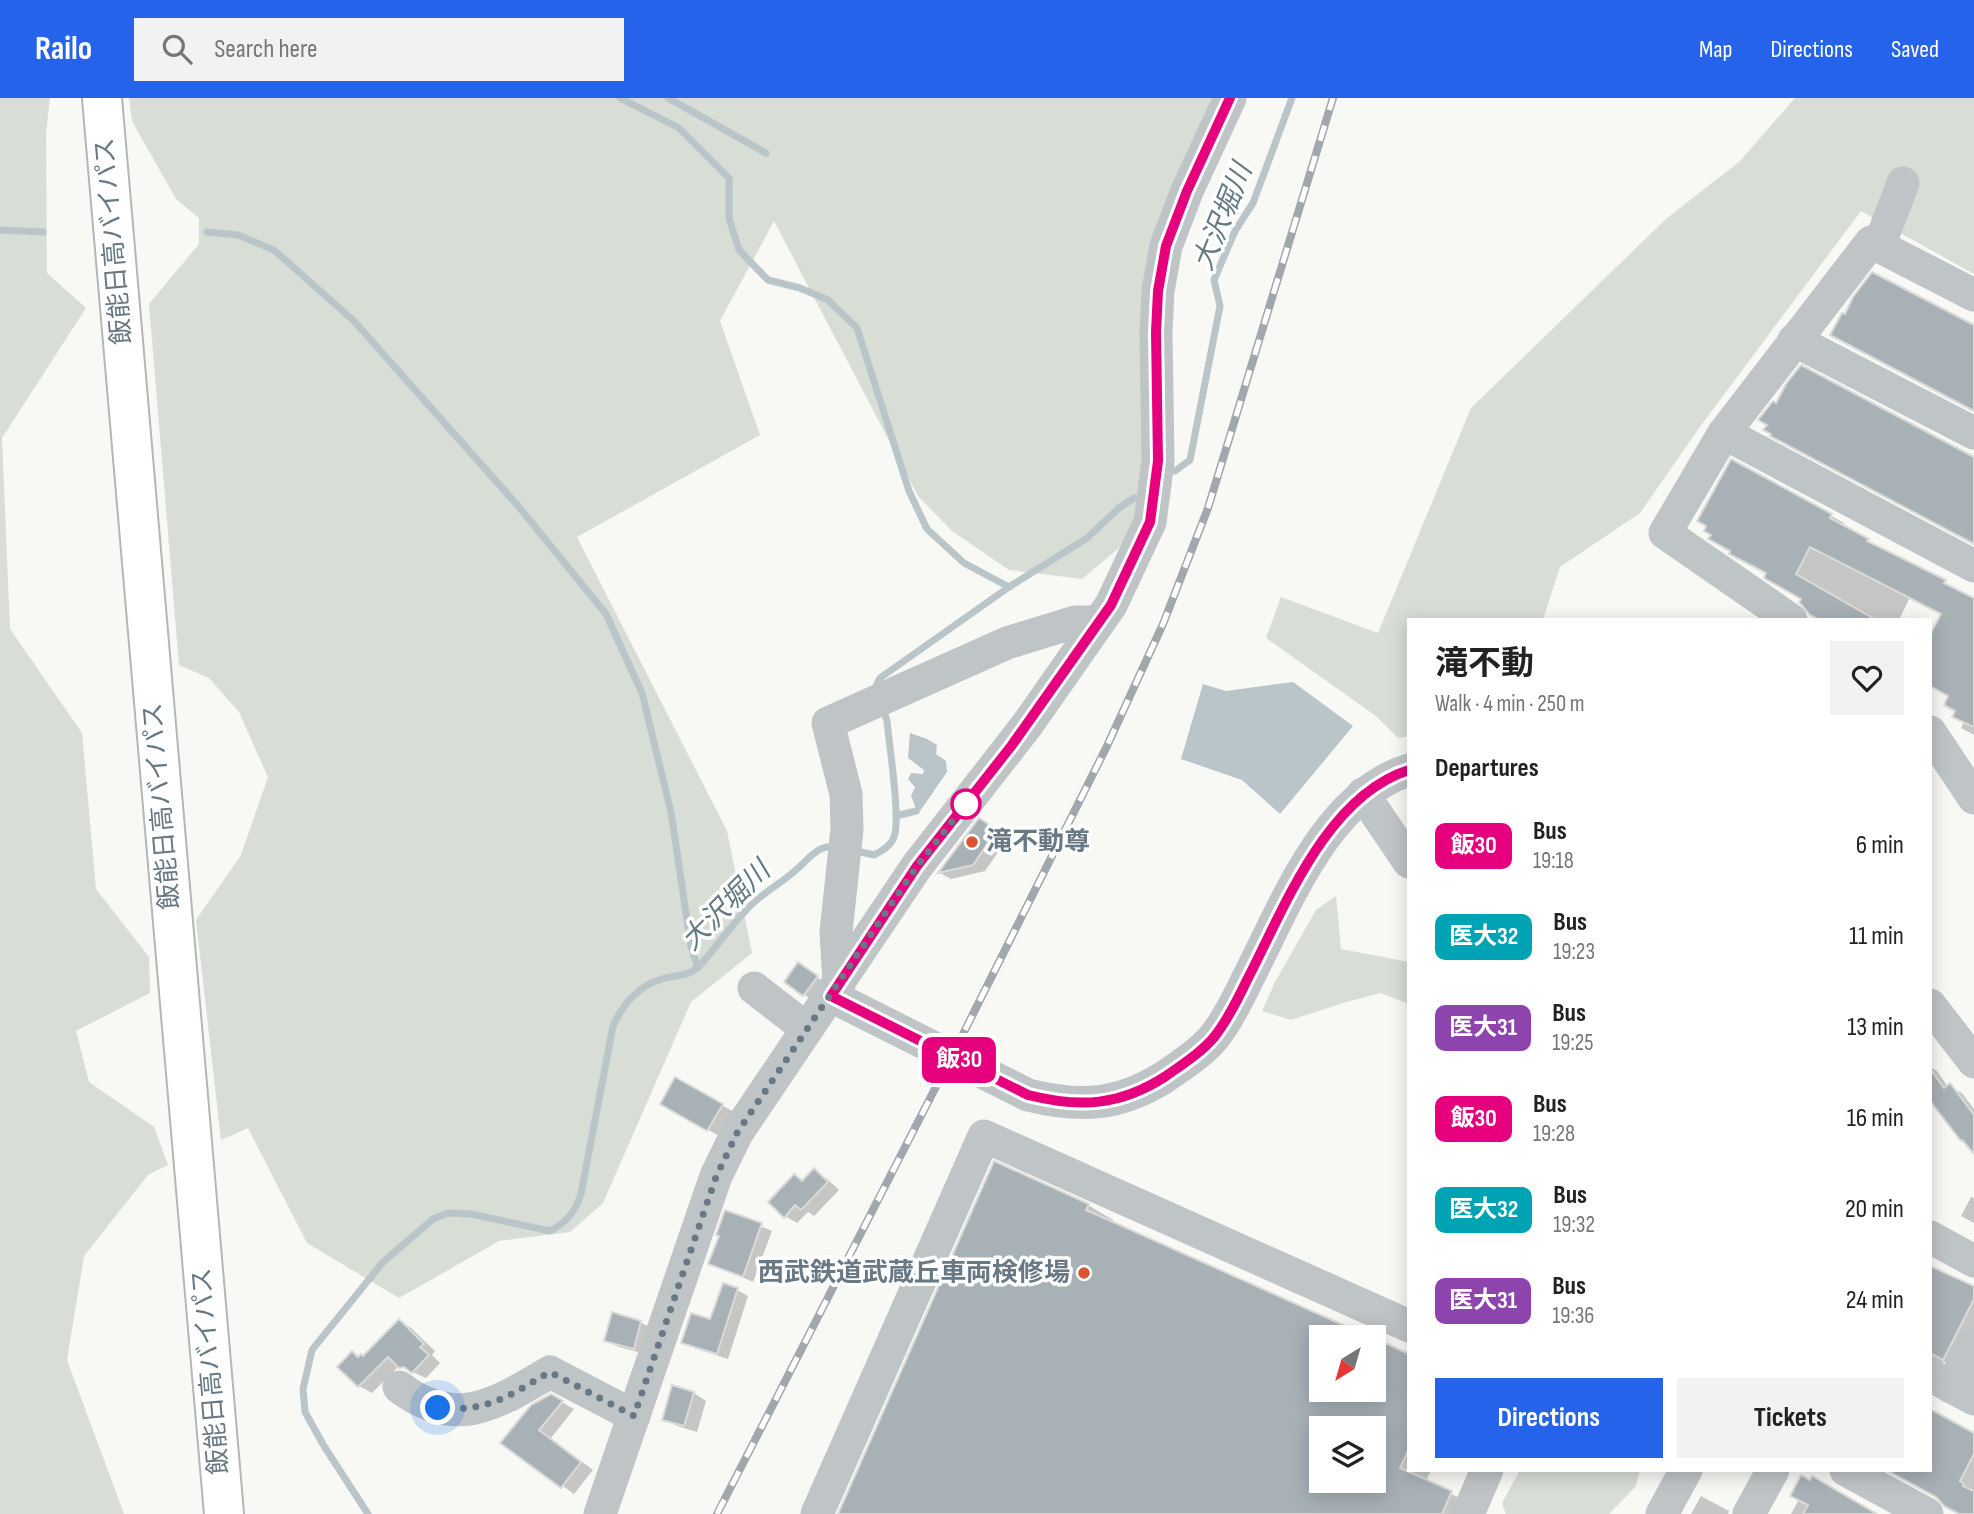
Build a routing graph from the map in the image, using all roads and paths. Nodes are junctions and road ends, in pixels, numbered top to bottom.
1 (102, 98) edge
2 (1230, 98) edge
3 (1903, 183) dead end
4 (1880, 246) junction
5 (1974, 295) edge
6 (1794, 340) junction
7 (1724, 433) junction
8 (1974, 433) edge
9 (1974, 566) edge
10 (1788, 618) edge
11 (1099, 622) junction
12 (1932, 735) edge
13 (1407, 771) edge
14 (1363, 794) junction
15 (1974, 798) edge
16 (1407, 859) edge
17 (754, 988) dead end
18 (835, 990) junction
19 (1932, 1008) edge
20 (807, 1029) junction
21 (1974, 1062) edge
22 (1932, 1238) edge
23 (1974, 1261) edge
24 (1407, 1325) edge
25 (1974, 1344) edge
26 (399, 1387) dead end
27 (1952, 1387) edge
28 (634, 1416) junction
29 (1486, 1472) edge
30 (1685, 1472) edge
31 (1772, 1472) edge
32 (1850, 1472) edge
33 (224, 1514) edge
34 (600, 1514) edge
35 (817, 1514) edge
36 (1468, 1514) edge
37 (1662, 1514) edge
38 (1749, 1514) edge
39 (1927, 1514) edge

1 - 33 highway, 飯能日高バイパス
2 - 11 street
3 - 4 street
4 - 5 street
4 - 6 street
6 - 7 street
6 - 8 street
7 - 9 street
7 - 10 street
11 - 18 street
11 - 18 street
12 - 15 street
13 - 14 street
14 - 16 street
14 - 18 street
17 - 20 street
18 - 20 street
19 - 21 street
20 - 28 street
22 - 23 street
24 - 35 street
25 - 27 street
26 - 28 street
28 - 34 street
29 - 36 street
30 - 37 street
31 - 38 street
32 - 39 street

